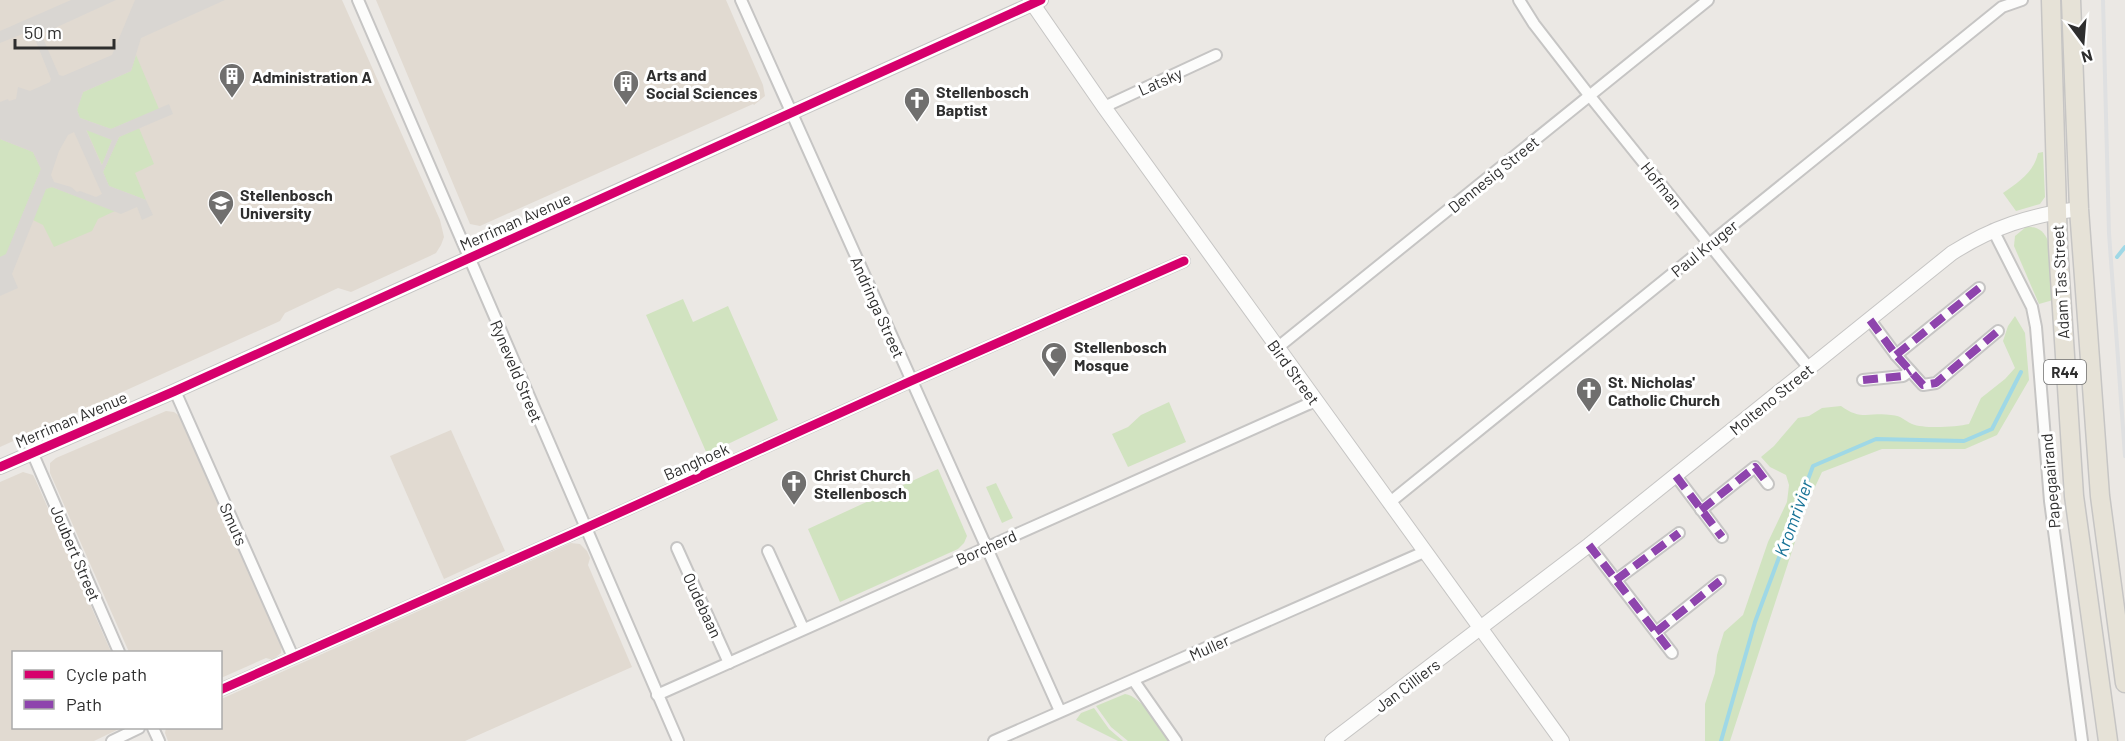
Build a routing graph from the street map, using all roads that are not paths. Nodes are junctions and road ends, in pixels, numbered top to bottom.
1 (358, 0) edge
2 (741, 0) edge
3 (1519, 0) edge
4 (1708, 0) edge
5 (2022, 0) edge
6 (2051, 0) edge
7 (2071, 0) edge
8 (1034, 1) edge
9 (1216, 56) dead end
10 (1589, 96) junction
11 (1104, 107) junction
12 (792, 112) junction
13 (2079, 209) junction
14 (2056, 212) junction
15 (1994, 230) junction
16 (1710, 243) junction
17 (469, 258) junction
18 (1184, 261) dead end
19 (1979, 288) dead end
20 (1870, 320) junction
21 (1998, 331) dead end
22 (1277, 348) junction
23 (1896, 356) junction
24 (1809, 368) junction
25 (1910, 371) junction
26 (1863, 380) dead end
27 (911, 381) junction
28 (175, 391) junction
29 (1315, 400) junction
30 (32, 452) junction
31 (0, 467) edge
32 (1676, 476) junction
33 (1768, 484) dead end
34 (1389, 503) junction
35 (1701, 510) junction
36 (585, 528) junction
37 (1679, 532) dead end
38 (1722, 537) dead end
39 (1589, 545) junction
40 (987, 547) junction
41 (676, 548) dead end
42 (768, 550) dead end
43 (1424, 552) junction
44 (1616, 580) junction
45 (1720, 580) dead end
46 (804, 628) junction
47 (1482, 629) junction
48 (1656, 632) junction
49 (120, 651) edge
50 (1672, 653) dead end
51 (293, 657) junction
52 (729, 663) junction
53 (1134, 681) junction
54 (2125, 683) edge
55 (222, 689) edge
56 (657, 695) junction
57 (1060, 711) junction
58 (137, 729) edge
59 (112, 741) edge
60 (678, 741) edge
61 (994, 741) edge
62 (1176, 741) edge
63 (1332, 741) edge
64 (1562, 741) edge
65 (2082, 741) edge
66 (2108, 741) edge

1 - 17 street, Ryneveld Street
2 - 12 street, Andringa Street
3 - 10 street, Hofman
4 - 10 street, Dennesig Street
5 - 16 street, Paul Kruger
6 - 14 main road, Adam Tas Street / R44
7 - 13 main road, Adam Tas Street / R44
8 - 11 street, Bird Street
8 - 12 street, Merriman Avenue
9 - 11 street, Latsky
10 - 16 street, Hofman
10 - 22 street, Dennesig Street
11 - 22 street, Bird Street
12 - 17 street, Merriman Avenue
12 - 27 street, Andringa Street
13 - 14 street, Molteno Street
13 - 54 main road, Adam Tas Street / R44
14 - 15 street, Molteno Street
14 - 66 main road, Adam Tas Street / R44
15 - 20 street, Molteno Street
15 - 65 street, Papegaairand
16 - 24 street, Hofman
16 - 34 street, Paul Kruger
17 - 28 street, Merriman Avenue
17 - 36 street, Ryneveld Street
18 - 27 street, Banghoek
19 - 23 street
20 - 23 street
20 - 24 street, Molteno Street
21 - 25 street
22 - 29 street, Bird Street
23 - 25 street
24 - 32 street, Molteno Street
25 - 26 street
27 - 36 street, Banghoek
27 - 40 street, Andringa Street
28 - 30 street, Merriman Avenue
28 - 51 street, Smuts
29 - 34 street, Bird Street
29 - 40 street, Borcherd
30 - 31 street, Merriman Avenue
30 - 49 street, Joubert Street
32 - 35 street
32 - 39 street, Molteno Street
33 - 35 street
34 - 43 street, Bird Street
35 - 38 street
36 - 51 street, Banghoek
36 - 56 street, Ryneveld Street
37 - 44 street
39 - 44 street
39 - 47 street, Molteno Street
40 - 46 street, Borcherd
40 - 57 street, Andringa Street
41 - 52 street, Oudebaan
42 - 46 street
43 - 47 street, Bird Street
43 - 53 street, Muller
44 - 48 street
45 - 48 street
46 - 52 street, Borcherd
47 - 63 street, Jan Cilliers
47 - 64 street, Bird Street
48 - 50 street
51 - 55 street, Banghoek
52 - 56 street, Borcherd
53 - 57 street, Muller
53 - 62 street
56 - 60 street, Ryneveld Street
57 - 61 street, Muller
58 - 59 street

